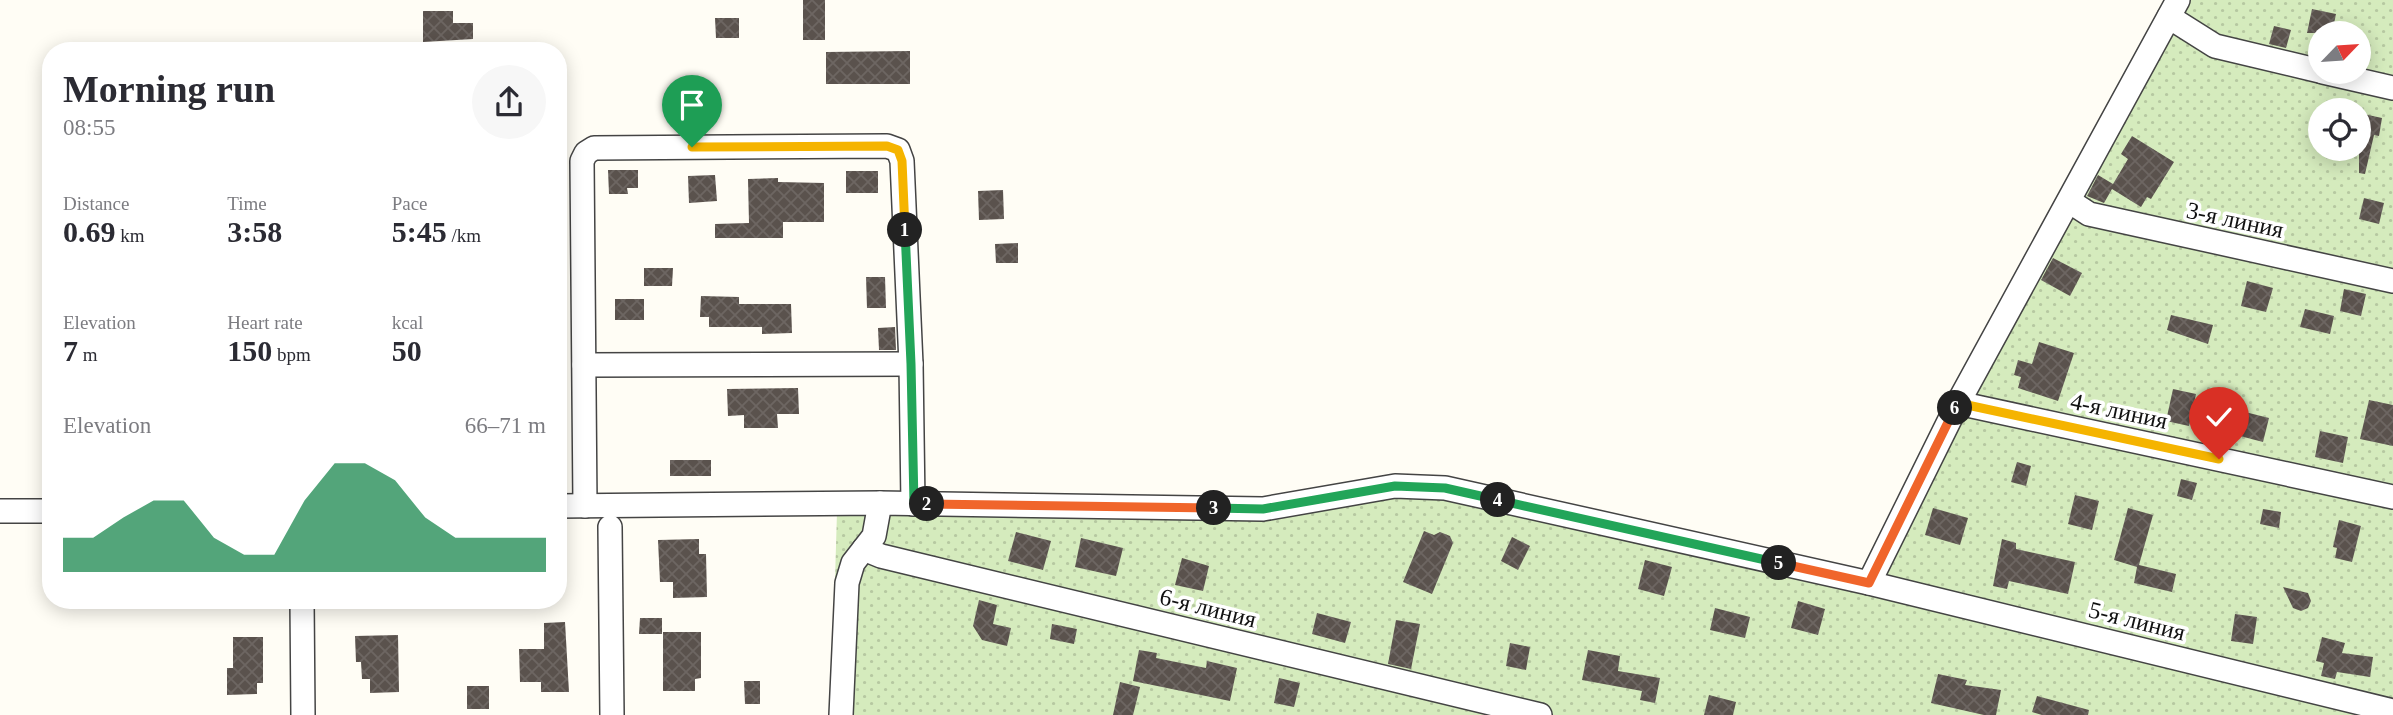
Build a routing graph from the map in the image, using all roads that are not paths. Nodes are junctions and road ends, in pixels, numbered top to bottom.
1 (2173, 8) edge
2 (2308, 68) edge
3 (2371, 83) edge
4 (2393, 88) edge
5 (2069, 201) junction
6 (2393, 281) edge
7 (911, 364) junction
8 (584, 365) junction
9 (1958, 403) junction
10 (2393, 497) edge
11 (880, 503) junction
12 (914, 504) junction
13 (567, 506) edge
14 (586, 506) junction
15 (0, 511) edge
16 (42, 511) edge
17 (611, 527) dead end
18 (864, 549) junction
19 (1869, 583) junction
20 (302, 609) edge
21 (2393, 711) edge
22 (303, 715) edge
23 (612, 715) edge
24 (841, 715) edge
25 (1540, 715) edge

1 - 2 street
1 - 5 street
3 - 4 street
5 - 6 street, 3-я линия
5 - 9 street
7 - 8 street
7 - 8 street
7 - 12 street
8 - 14 street
9 - 10 street, 4-я линия
9 - 19 street
11 - 12 street, 5-я линия
11 - 14 street, 5-я линия
11 - 18 street
12 - 19 street, 5-я линия
13 - 14 street, 5-я линия
15 - 16 street
17 - 23 street
18 - 24 street
18 - 25 street, 6-я линия
19 - 21 street, 5-я линия
20 - 22 street

